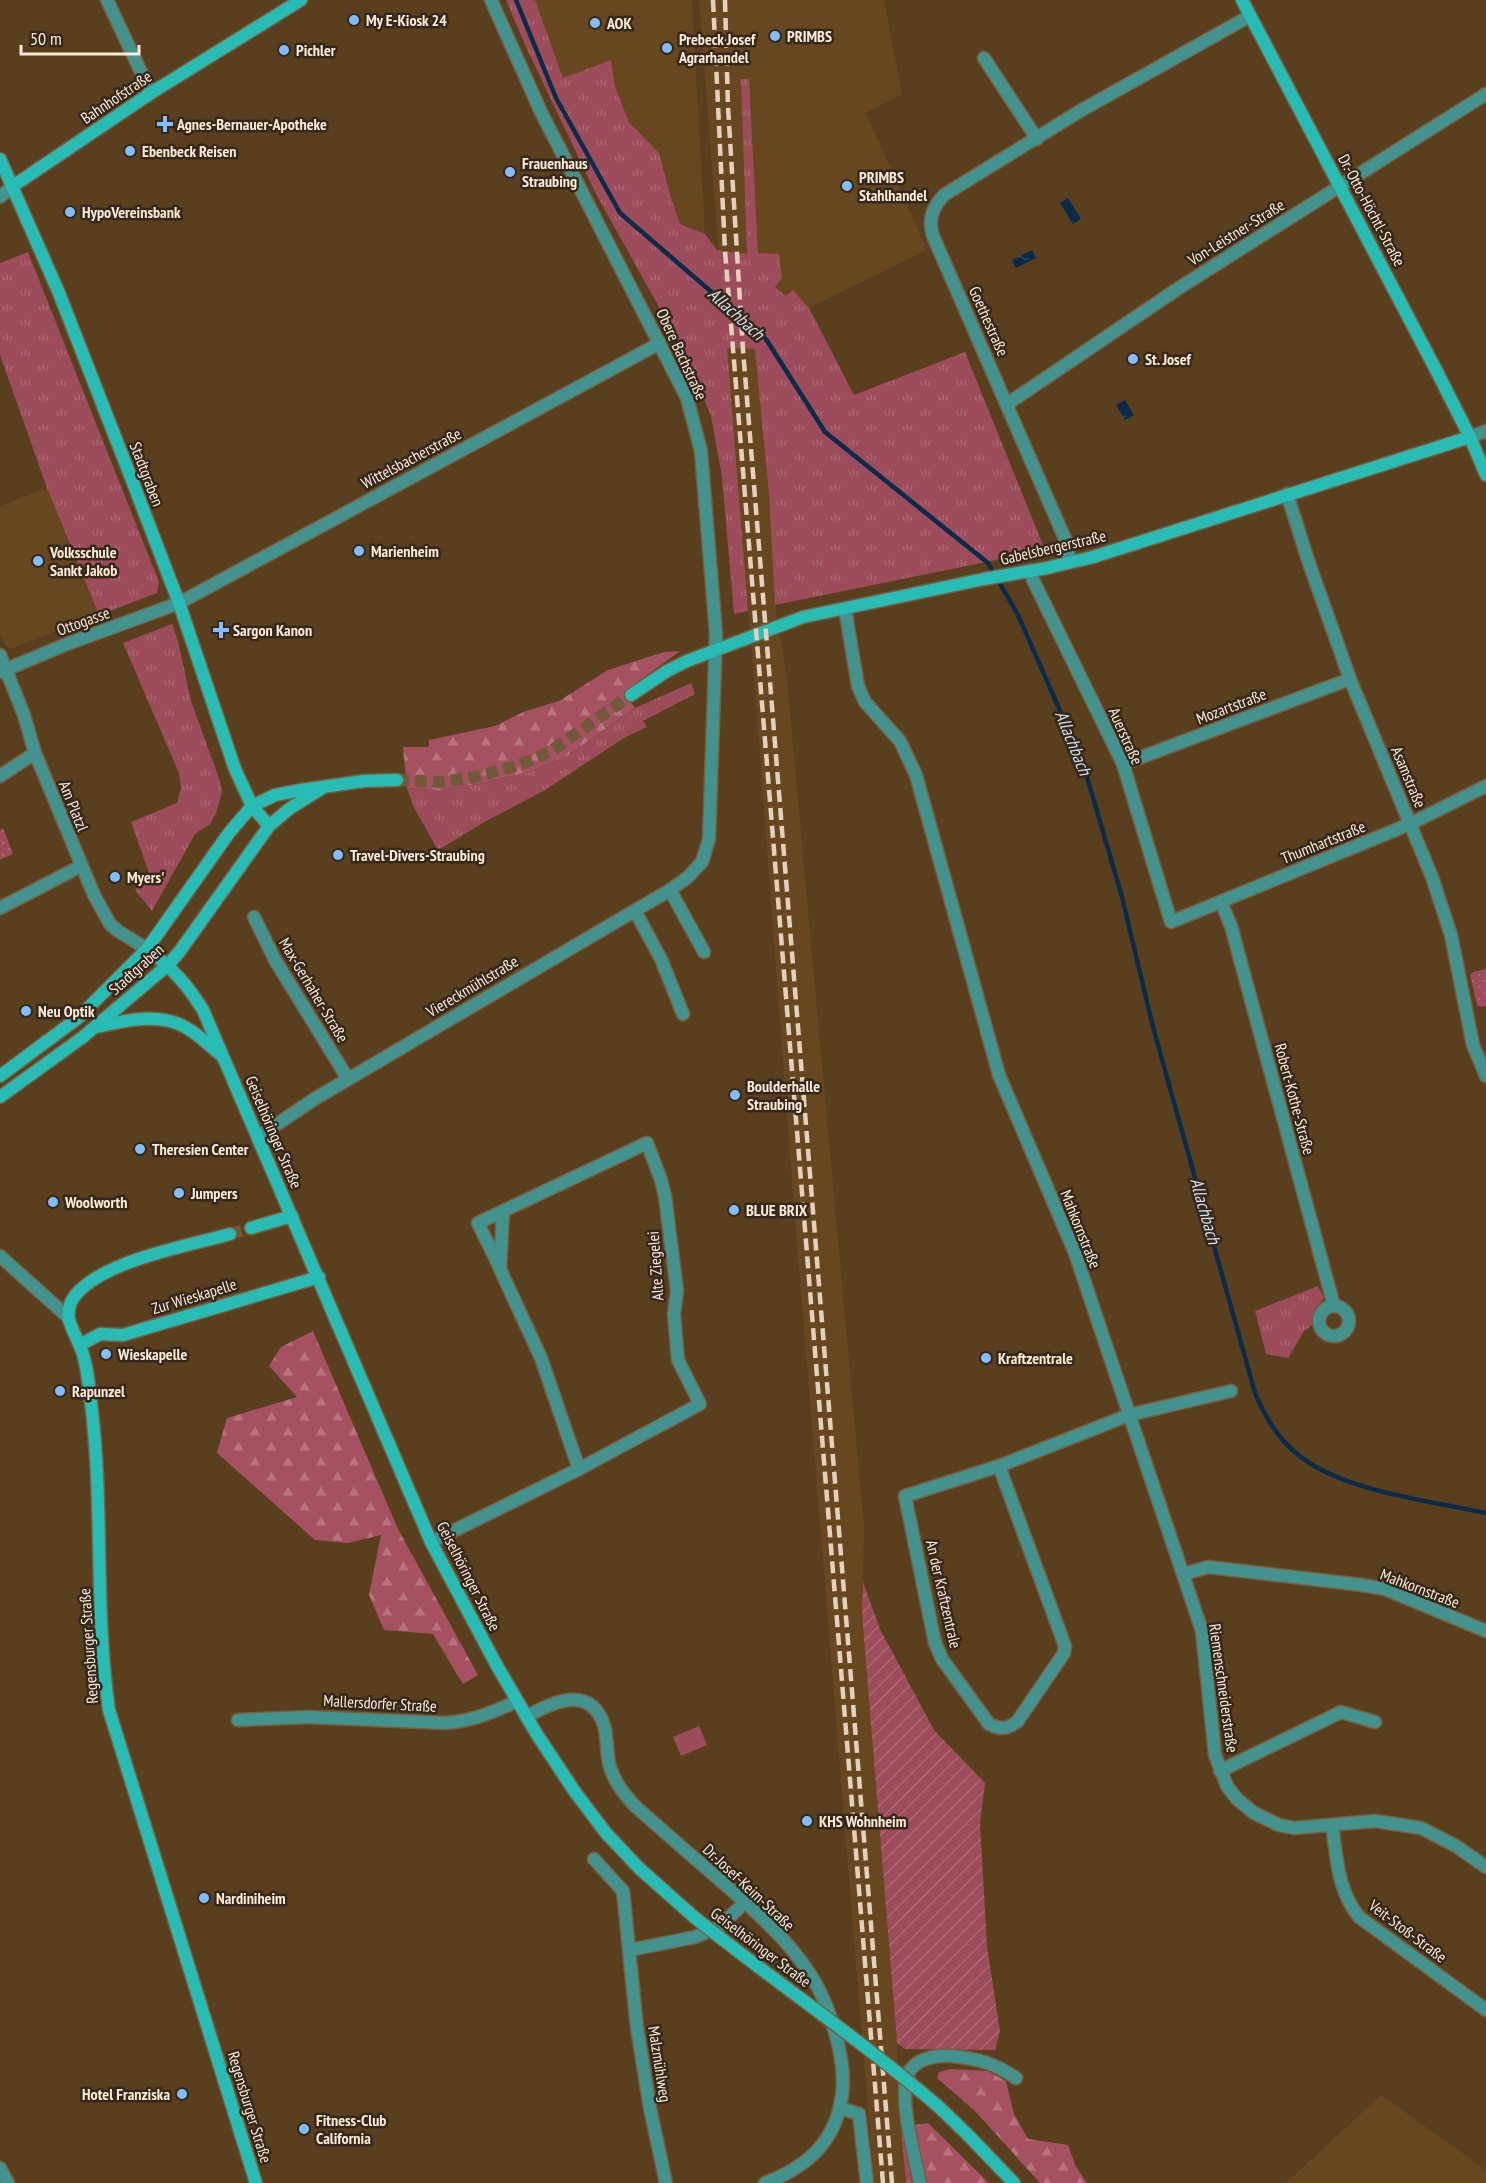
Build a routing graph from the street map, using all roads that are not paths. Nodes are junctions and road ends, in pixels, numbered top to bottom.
1 (107, 0) edge
2 (301, 0) edge
3 (490, 0) edge
4 (1242, 0) edge
5 (1250, 16) junction
6 (984, 58) dead end
7 (151, 93) junction
8 (1486, 94) edge
9 (1036, 139) junction
10 (0, 159) edge
11 (13, 186) junction
12 (1341, 186) junction
13 (0, 197) edge
14 (660, 343) junction
15 (1007, 404) junction
16 (1486, 431) edge
17 (1470, 437) junction
18 (1486, 475) edge
19 (1287, 494) junction
20 (1070, 562) junction
21 (1027, 572) junction
22 (179, 603) junction
23 (845, 609) junction
24 (716, 649) junction
25 (0, 655) edge
26 (3, 670) edge
27 (1350, 679) junction
28 (631, 695) tunnel mouth
29 (35, 753) junction
30 (1123, 764) junction
31 (0, 776) edge
32 (397, 780) tunnel mouth
33 (1486, 786) edge
34 (322, 788) junction
35 (252, 806) junction
36 (1410, 824) junction
37 (269, 826) junction
38 (702, 862) joint
39 (81, 866) junction
40 (670, 890) junction
41 (1221, 902) junction
42 (0, 908) edge
43 (635, 911) junction
44 (254, 917) dead end
45 (1171, 922) joint
46 (147, 949) junction
47 (704, 952) dead end
48 (168, 965) junction
49 (683, 1014) dead end
50 (94, 1027) junction
51 (224, 1057) junction
52 (0, 1076) edge
53 (1486, 1076) edge
54 (348, 1079) junction
55 (0, 1097) edge
56 (258, 1137) junction
57 (503, 1211) junction
58 (292, 1216) junction
59 (251, 1228) tunnel mouth
60 (230, 1234) tunnel mouth
61 (0, 1256) edge
62 (500, 1269) junction
63 (319, 1277) junction
64 (1334, 1306) dead end
65 (69, 1318) junction
66 (80, 1345) junction
67 (1231, 1391) dead end
68 (1129, 1415) junction
69 (999, 1466) junction
70 (579, 1469) junction
71 (431, 1542) junction
72 (1184, 1574) junction
73 (1486, 1631) edge
74 (517, 1701) junction
75 (526, 1717) junction
76 (238, 1720) dead end
77 (1375, 1722) dead end
78 (1220, 1772) junction
79 (1332, 1825) junction
80 (594, 1859) dead end
81 (1486, 1867) edge
82 (745, 1902) junction
83 (630, 1950) junction
84 (1486, 2010) edge
85 (1016, 2078) dead end
86 (840, 2108) junction
87 (0, 2168) edge
88 (8, 2183) edge
89 (256, 2183) edge
90 (666, 2183) edge
91 (765, 2183) edge
92 (867, 2183) edge
93 (920, 2183) edge
94 (1014, 2183) edge

1 - 7 street
2 - 7 street, Bahnhofstraße
3 - 14 street, Obere Bachstraße
4 - 5 street, Dr.-Otto-Höchtl-Straße
5 - 9 street, Goethestraße
5 - 12 street, Dr.-Otto-Höchtl-Straße
6 - 9 street
7 - 11 street, Bahnhofstraße
8 - 12 street, Von-Leistner-Straße
9 - 15 street, Goethestraße
10 - 11 street, Stadtgraben
11 - 13 street
11 - 22 street, Stadtgraben
12 - 15 street, Von-Leistner-Straße
12 - 17 street, Dr.-Otto-Höchtl-Straße
14 - 22 street, Wittelsbacherstraße
14 - 24 street, Obere Bachstraße
15 - 20 street, Goethestraße
16 - 17 street, Gabelsbergerstraße
17 - 18 street, Dr.-Otto-Höchtl-Straße
17 - 19 street, Gabelsbergerstraße
19 - 20 street, Gabelsbergerstraße
19 - 27 street, Asamstraße
20 - 21 street, Gabelsbergerstraße
21 - 23 street, Gabelsbergerstraße
21 - 30 street, Auerstraße
22 - 26 street, Ottogasse
22 - 35 street, Stadtgraben
23 - 24 street, Gabelsbergerstraße
23 - 68 street, Mahkornstraße
24 - 28 street, Gabelsbergerstraße
24 - 38 street, Obere Bachstraße
25 - 26 street, Am Platzl
26 - 29 street, Am Platzl
27 - 30 street, Mozartstraße
27 - 36 street, Asamstraße
29 - 31 street
29 - 39 street, Am Platzl
30 - 45 street, Auerstraße
32 - 34 street
33 - 36 street, Thumhartstraße
34 - 35 street
34 - 37 street
35 - 37 street, Stadtgraben
35 - 46 street, Stadtgraben
36 - 41 street, Thumhartstraße
36 - 53 street, Asamstraße
37 - 48 street, Stadtgraben
38 - 40 street, Viereckmühlstraße
39 - 42 street
39 - 46 street, Am Platzl
40 - 43 street, Viereckmühlstraße
40 - 47 street
41 - 45 street, Thumhartstraße
41 - 64 street, Robert-Kothe-Straße
43 - 49 street
43 - 54 street, Viereckmühlstraße
44 - 54 street, Max-Gerhaher-Straße
46 - 48 street, Geiselhöringer Straße
46 - 52 street, Stadtgraben
48 - 50 street, Stadtgraben
48 - 51 street, Geiselhöringer Straße
50 - 51 street
50 - 55 street, Stadtgraben
51 - 56 street, Geiselhöringer Straße
54 - 56 street, Viereckmühlstraße
56 - 58 street, Geiselhöringer Straße
57 - 62 street, Alte Ziegelei
57 - 62 street, Alte Ziegelei
57 - 70 street, Alte Ziegelei
58 - 59 street
58 - 63 street, Geiselhöringer Straße
60 - 65 street
61 - 65 street
62 - 70 street, Alte Ziegelei
63 - 66 street, Zur Wieskapelle
63 - 71 street, Geiselhöringer Straße
65 - 66 street, Regensburger Straße
66 - 89 street, Regensburger Straße
67 - 68 street, An der Kraftzentrale
68 - 69 street, An der Kraftzentrale
68 - 72 street, Mahkornstraße
69 - 69 street, An der Kraftzentrale
70 - 71 street, Alte Ziegelei
71 - 74 street, Geiselhöringer Straße
72 - 73 street, Mahkornstraße
72 - 78 street, Riemenschneiderstraße
74 - 75 street, Geiselhöringer Straße
74 - 76 street, Mallersdorfer Straße
75 - 82 street, Dr.-Josef-Keim-Straße
75 - 94 street, Geiselhöringer Straße, bridge
77 - 78 street, Riemenschneiderstraße
78 - 79 street, Riemenschneiderstraße
79 - 81 street, Riemenschneiderstraße
79 - 84 street, Veit-Stoß-Straße
80 - 83 street, Malzmühlweg
82 - 83 street
82 - 86 street, Dr.-Josef-Keim-Straße
83 - 90 street, Malzmühlweg
85 - 93 street
86 - 91 street, Dr.-Josef-Keim-Straße
86 - 92 street
87 - 88 street

